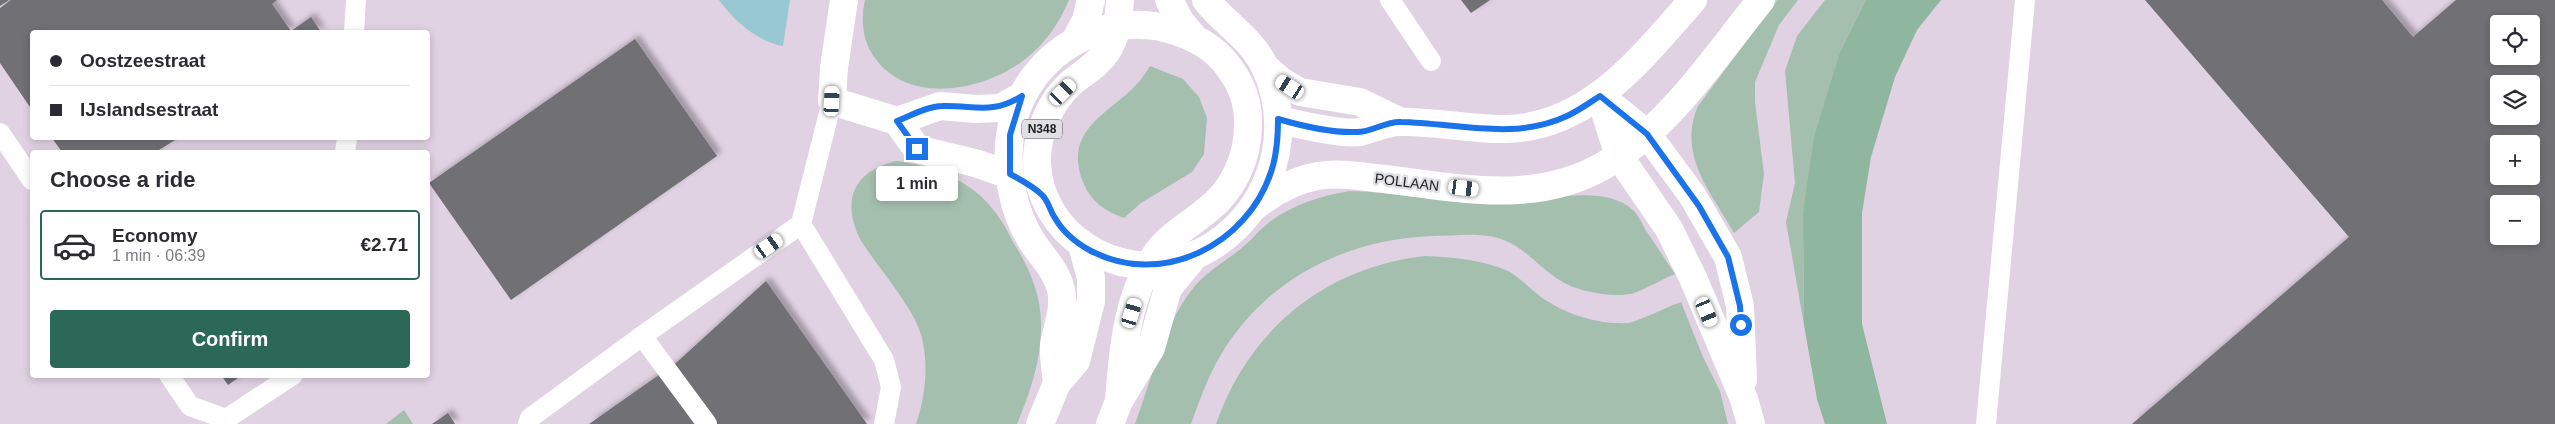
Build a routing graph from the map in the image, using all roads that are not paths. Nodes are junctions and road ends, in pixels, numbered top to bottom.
1 (356, 0) edge
2 (844, 0) edge
3 (1092, 0) edge
4 (1170, 0) edge
5 (1390, 0) edge
6 (1693, 0) edge
7 (1761, 0) edge
8 (2025, 0) edge
9 (1214, 8) edge
10 (1118, 13) edge
11 (354, 30) edge
12 (1196, 40) junction
13 (1075, 41) junction
14 (1431, 61) dead end
15 (1265, 67) junction
16 (1022, 96) junction
17 (1245, 96) junction
18 (1600, 96) junction
19 (832, 101) junction
20 (1278, 119) junction
21 (897, 121) junction
22 (1399, 122) junction
23 (0, 133) edge
24 (1647, 134) junction
25 (1620, 156) junction
26 (1010, 174) junction
27 (30, 177) edge
28 (1043, 196) junction
29 (1254, 207) junction
30 (801, 224) junction
31 (1082, 245) junction
32 (1196, 254) junction
33 (1149, 265) junction
34 (642, 336) junction
35 (171, 378) edge
36 (288, 378) edge
37 (1057, 383) junction
38 (1748, 411) edge
39 (1115, 412) edge
40 (528, 424) edge
41 (707, 424) edge
42 (884, 424) edge
43 (1040, 424) edge
44 (1986, 424) edge

1 - 11 lane
2 - 19 street
3 - 13 street, N348
4 - 12 street, N348
5 - 14 lane
6 - 18 street
7 - 24 street, POLLAAN
8 - 44 lane
9 - 15 street, N348
10 - 12 street, N348
10 - 13 street, N348
10 - 28 street, N348
12 - 17 street, N348
13 - 16 street, N348
15 - 20 street, N348
15 - 22 street
16 - 21 street
16 - 26 street, N348
17 - 20 street, N348
17 - 33 street, N348
18 - 22 street
18 - 24 street
18 - 25 street
19 - 21 street
19 - 30 lane
20 - 22 street
20 - 29 street, N348
21 - 26 street
23 - 27 lane
24 - 25 street, POLLAAN
24 - 38 street
25 - 29 street, POLLAAN
25 - 38 street
26 - 28 street, N348
26 - 37 street, N348
28 - 31 street, N348
29 - 32 street, N348
30 - 34 lane
30 - 42 lane
31 - 33 street, N348
31 - 37 street, N348
32 - 33 street, N348
32 - 39 street, N348
33 - 39 street, N348
34 - 40 lane
34 - 41 lane
35 - 36 lane
37 - 43 street, N348

